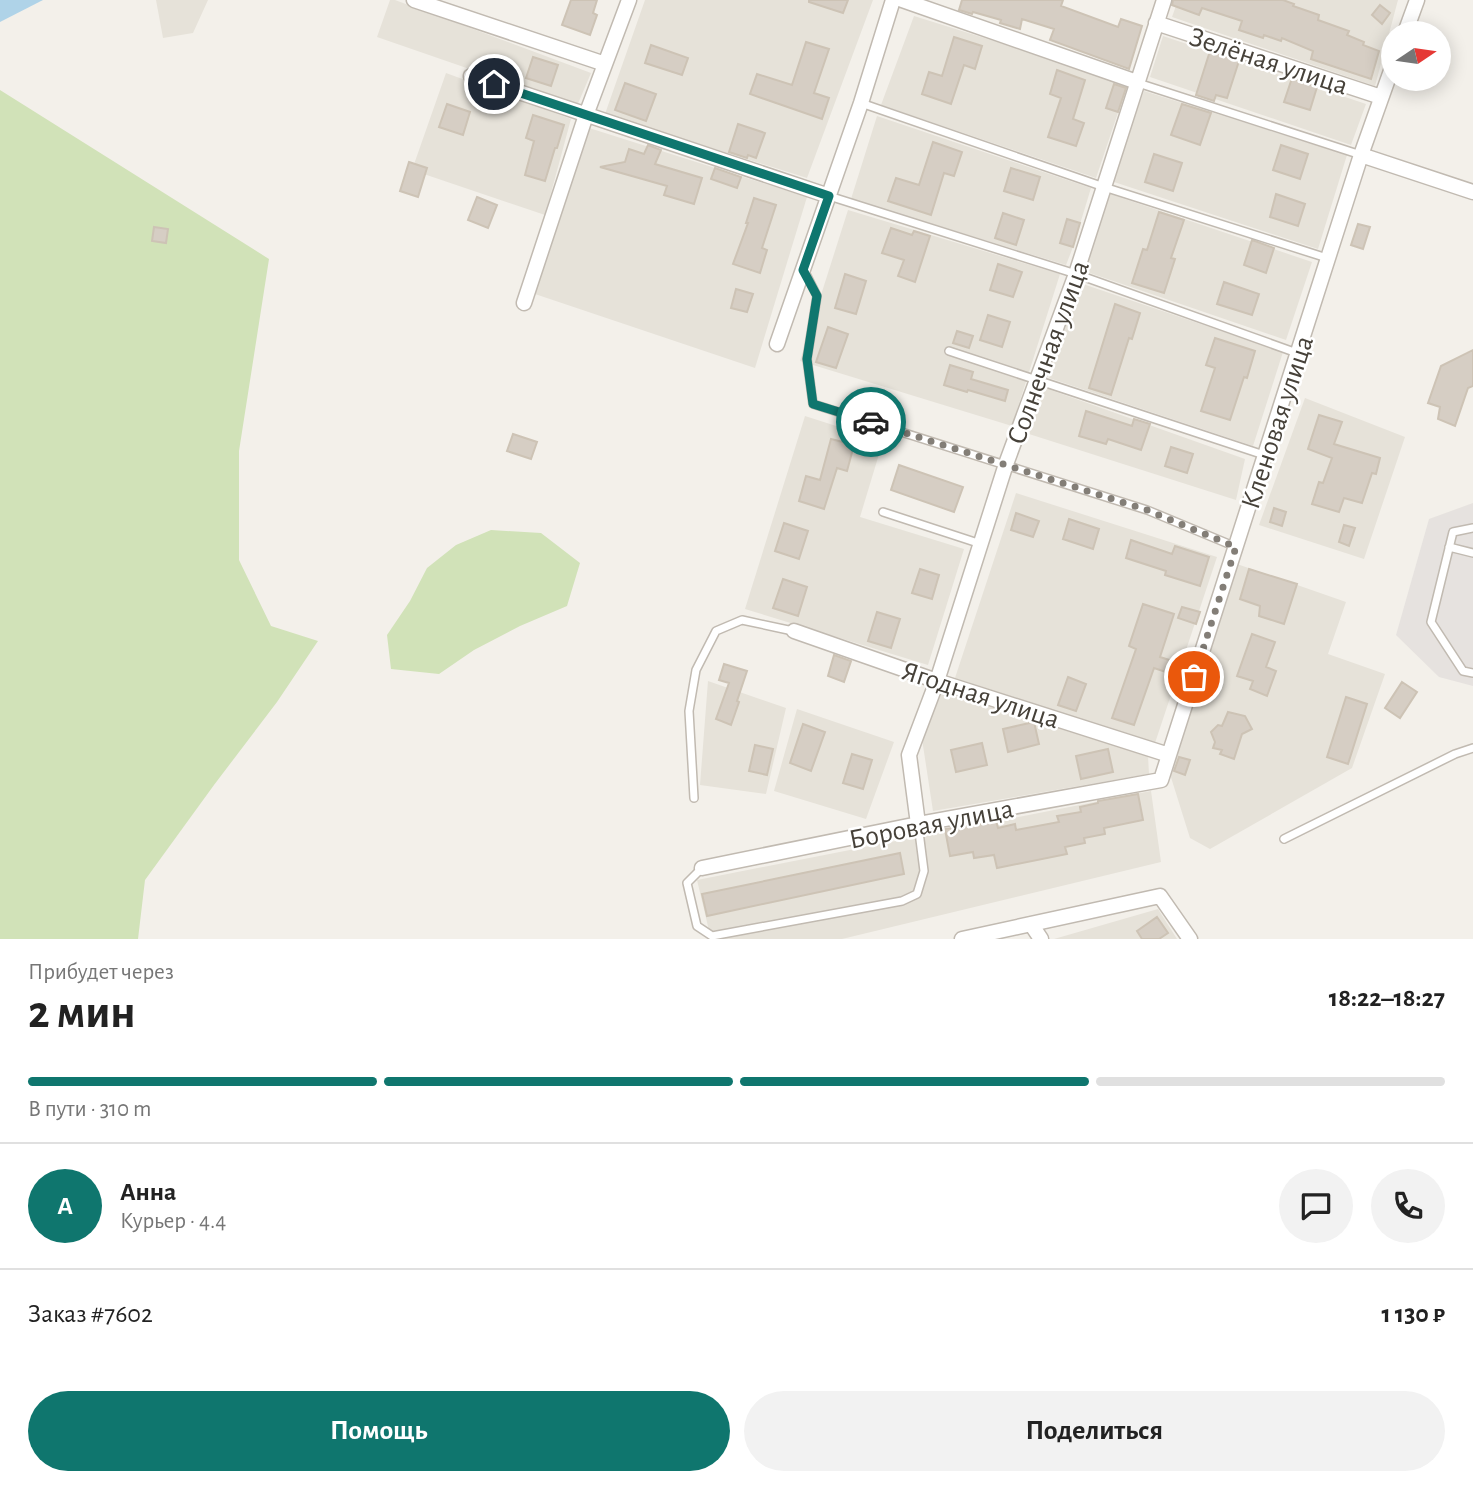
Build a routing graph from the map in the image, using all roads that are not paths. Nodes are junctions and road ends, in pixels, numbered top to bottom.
1 (414, 0) edge
2 (629, 0) edge
3 (893, 0) edge
4 (902, 0) edge
5 (1164, 0) edge
6 (1417, 0) edge
7 (1409, 21) edge
8 (1156, 23) junction
9 (605, 64) junction
10 (471, 76) dead end
11 (1137, 82) junction
12 (1383, 91) edge
13 (1381, 97) junction
14 (861, 103) junction
15 (586, 116) junction
16 (1362, 155) junction
17 (1104, 187) junction
18 (1473, 192) edge
19 (829, 196) junction
20 (1328, 259) junction
21 (803, 270) junction
22 (1076, 274) junction
23 (524, 303) dead end
24 (777, 344) dead end
25 (949, 351) dead end
26 (1298, 354) junction
27 (1037, 380) junction
28 (1265, 456) junction
29 (1006, 464) junction
30 (883, 512) dead end
31 (1473, 528) edge
32 (981, 544) junction
33 (1236, 547) junction
34 (1449, 547) junction
35 (1473, 553) edge
36 (794, 631) joint
37 (1473, 673) edge
38 (937, 681) junction
39 (1473, 748) edge
40 (1168, 755) junction
41 (1161, 780) joint
42 (694, 798) dead end
43 (918, 824) junction
44 (1284, 839) dead end
45 (702, 868) joint
46 (1031, 924) junction
47 (962, 939) edge
48 (1041, 939) edge
49 (1189, 939) edge

1 - 9 street
2 - 9 street
3 - 14 street
4 - 11 street
5 - 8 street, Солнечная улица
6 - 7 street
8 - 11 street, Солнечная улица
8 - 13 street, Зелёная улица
9 - 15 street
10 - 15 street
11 - 16 lane
11 - 17 street, Солнечная улица
12 - 13 street, Кленовая улица
13 - 16 street, Кленовая улица
14 - 17 lane
14 - 19 street
15 - 19 street
15 - 23 street
16 - 18 street
16 - 20 street, Кленовая улица
17 - 20 lane
17 - 22 street, Солнечная улица
19 - 21 street
19 - 22 lane
20 - 26 street, Кленовая улица
21 - 24 street
21 - 29 lane
22 - 26 lane
22 - 27 street, Солнечная улица
25 - 27 lane
26 - 28 street, Кленовая улица
27 - 28 lane
27 - 29 street, Солнечная улица
28 - 33 street, Кленовая улица
29 - 32 street, Солнечная улица
29 - 33 lane
30 - 32 lane
31 - 34 lane
32 - 38 street, Солнечная улица
33 - 40 street, Кленовая улица
34 - 35 lane
34 - 37 lane
36 - 38 street, Ягодная улица
36 - 42 lane
38 - 40 street, Ягодная улица
38 - 43 street, Солнечная улица
39 - 44 lane
40 - 41 street, Кленовая улица
41 - 43 street, Боровая улица
43 - 45 street, Боровая улица
43 - 45 lane
46 - 47 street
46 - 48 street
46 - 49 street

